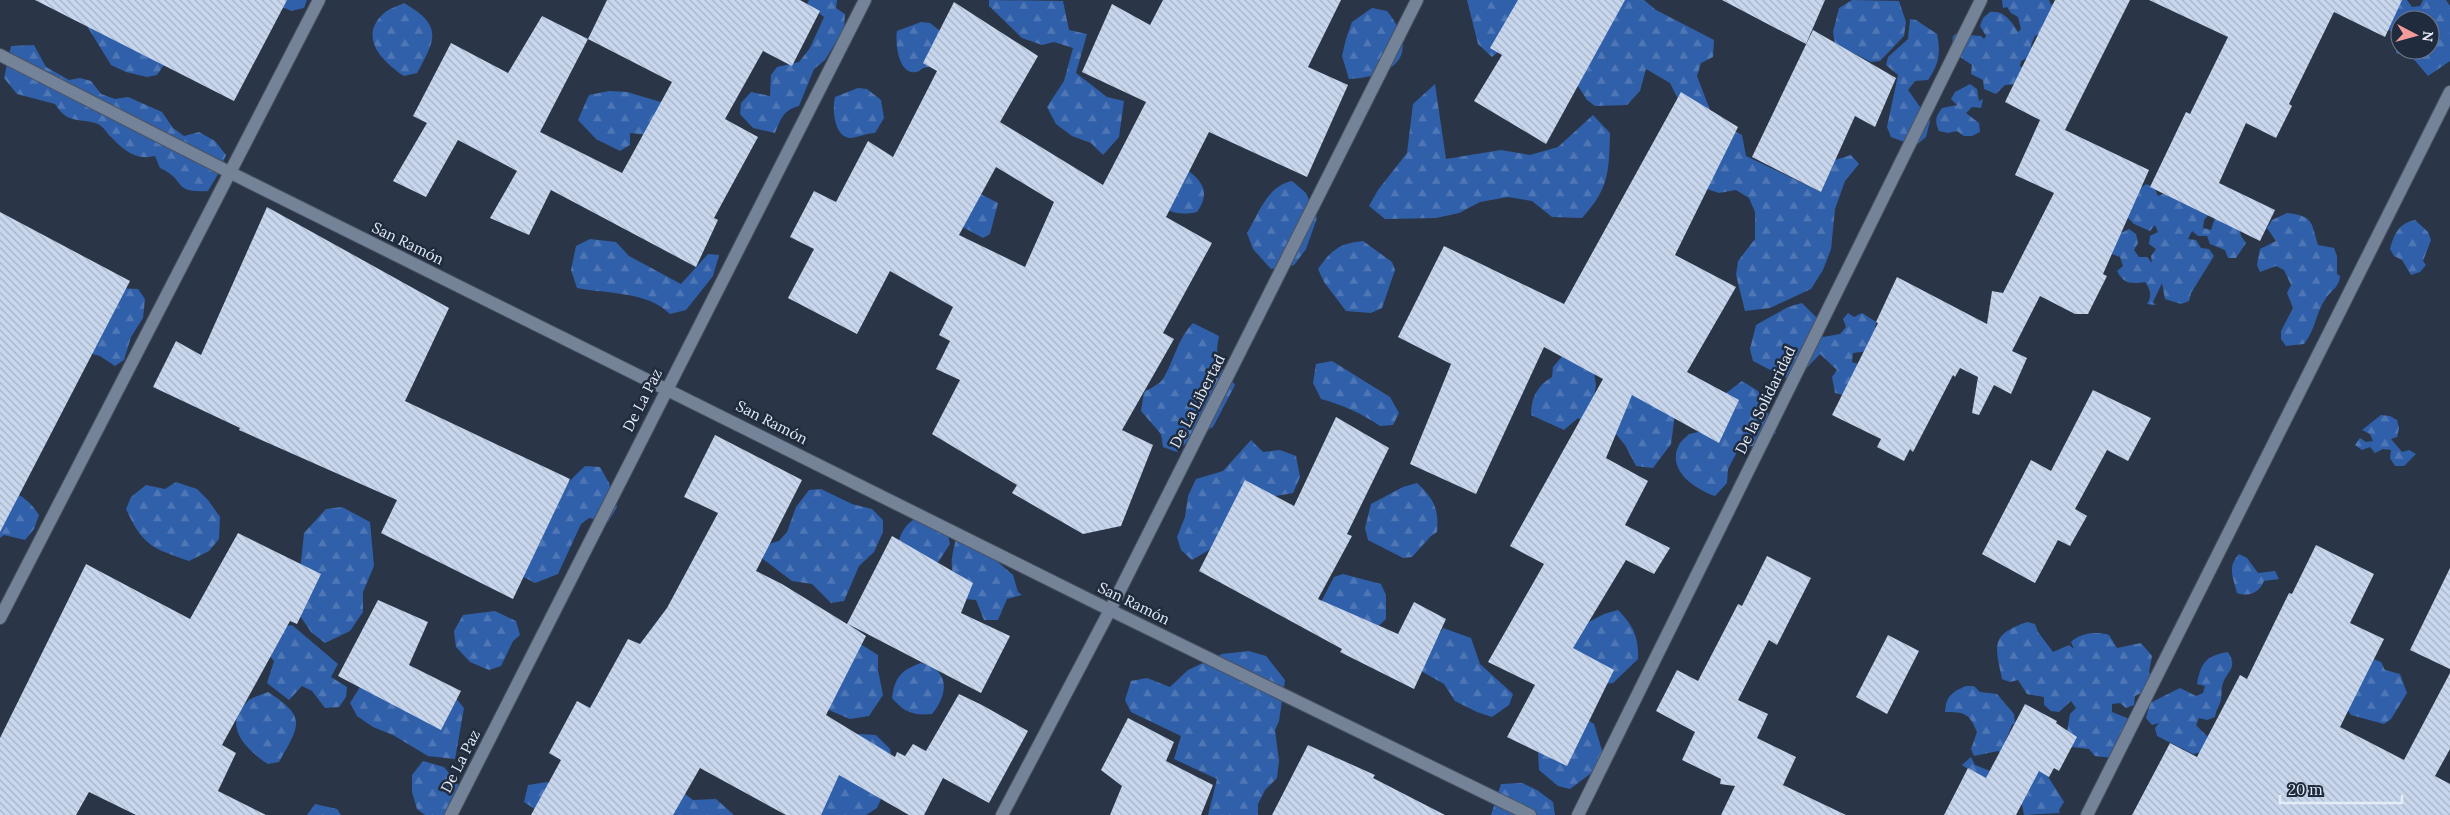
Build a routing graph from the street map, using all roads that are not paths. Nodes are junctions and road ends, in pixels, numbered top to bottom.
1 (320, 0) edge
2 (865, 0) edge
3 (1417, 0) edge
4 (1981, 0) edge
5 (0, 55) edge
6 (2450, 92) edge
7 (231, 173) junction
8 (666, 388) junction
9 (1110, 610) junction
10 (0, 618) edge
11 (451, 815) edge
12 (1002, 815) edge
13 (1530, 815) edge
14 (1578, 815) edge
15 (2088, 815) edge

1 - 7 street
2 - 8 street, De La Paz
3 - 9 street, De La Libertad
4 - 14 street, De la Solidaridad
5 - 7 street, San Ramón
6 - 15 street
7 - 8 street, San Ramón
7 - 10 street
8 - 9 street, San Ramón
8 - 11 street, De La Paz
9 - 12 street, De La Libertad
9 - 13 street, San Ramón

